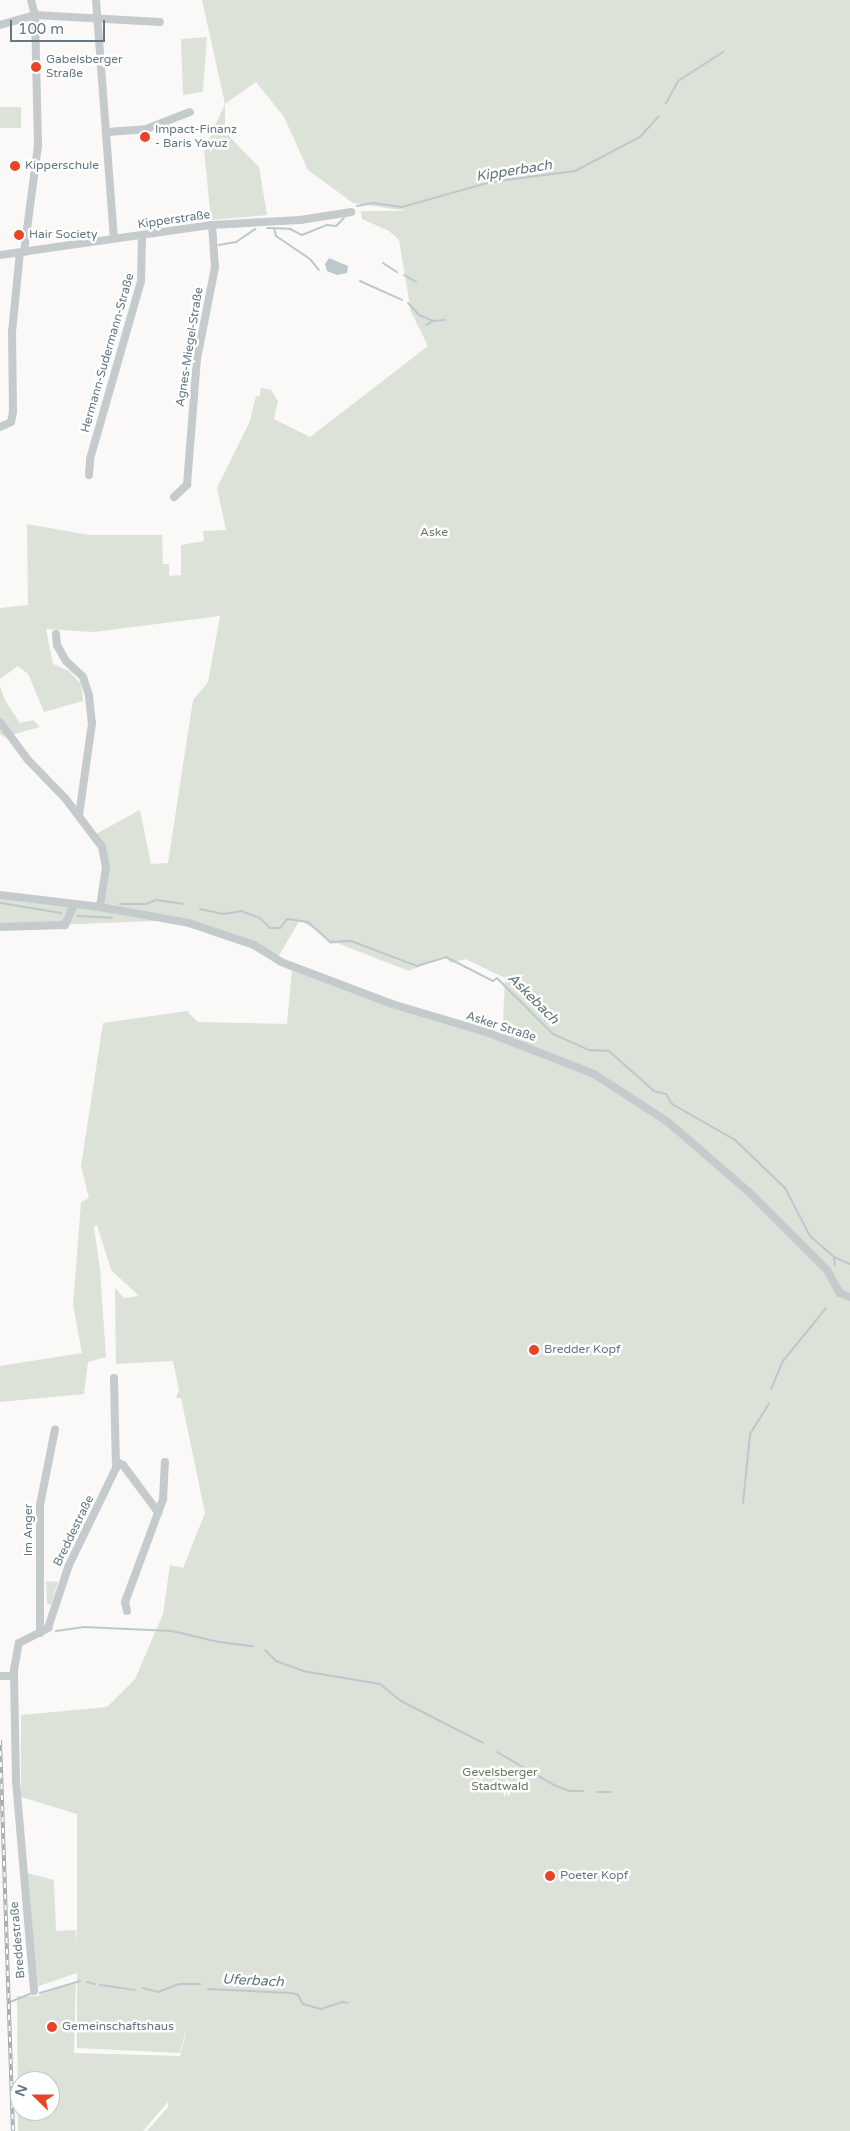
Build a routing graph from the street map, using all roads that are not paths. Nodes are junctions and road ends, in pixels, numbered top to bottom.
1 (31, 0) edge
2 (96, 0) edge
3 (35, 15) junction
4 (100, 18) junction
5 (160, 22) dead end
6 (0, 25) edge
7 (190, 112) dead end
8 (107, 132) junction
9 (351, 212) dead end
10 (212, 226) junction
11 (142, 236) junction
12 (114, 238) junction
13 (22, 252) junction
14 (0, 255) edge
15 (0, 427) edge
16 (89, 475) dead end
17 (174, 497) dead end
18 (56, 634) dead end
19 (0, 722) edge
20 (79, 815) junction
21 (0, 895) edge
22 (74, 906) junction
23 (100, 907) junction
24 (0, 927) edge
25 (850, 1297) edge
26 (114, 1378) dead end
27 (55, 1428) dead end
28 (117, 1462) junction
29 (165, 1462) dead end
30 (158, 1512) junction
31 (127, 1611) dead end
32 (40, 1633) junction
33 (0, 1676) edge
34 (14, 1676) junction
35 (34, 1992) dead end

1 - 3 street
2 - 4 street
3 - 4 street
3 - 6 street
3 - 13 street
4 - 5 street
4 - 8 street
7 - 8 street
8 - 12 street
9 - 10 street, Kipperstraße
10 - 11 street, Kipperstraße
10 - 17 street, Agnes-Miegel-Straße
11 - 12 street, Kipperstraße
11 - 16 street, Hermann-Sudermann-Straße
12 - 13 street, Kipperstraße
13 - 14 street, Kipperstraße
13 - 15 street
18 - 20 street
19 - 20 street
20 - 23 street
21 - 22 street, Asker Straße
22 - 23 street, Asker Straße
22 - 24 street
23 - 25 street, Asker Straße
26 - 28 street, Breddestraße
27 - 32 street, Im Anger
28 - 30 street
28 - 32 street, Breddestraße
29 - 30 street
30 - 31 street
32 - 34 street, Breddestraße
33 - 34 street
34 - 35 street, Breddestraße

